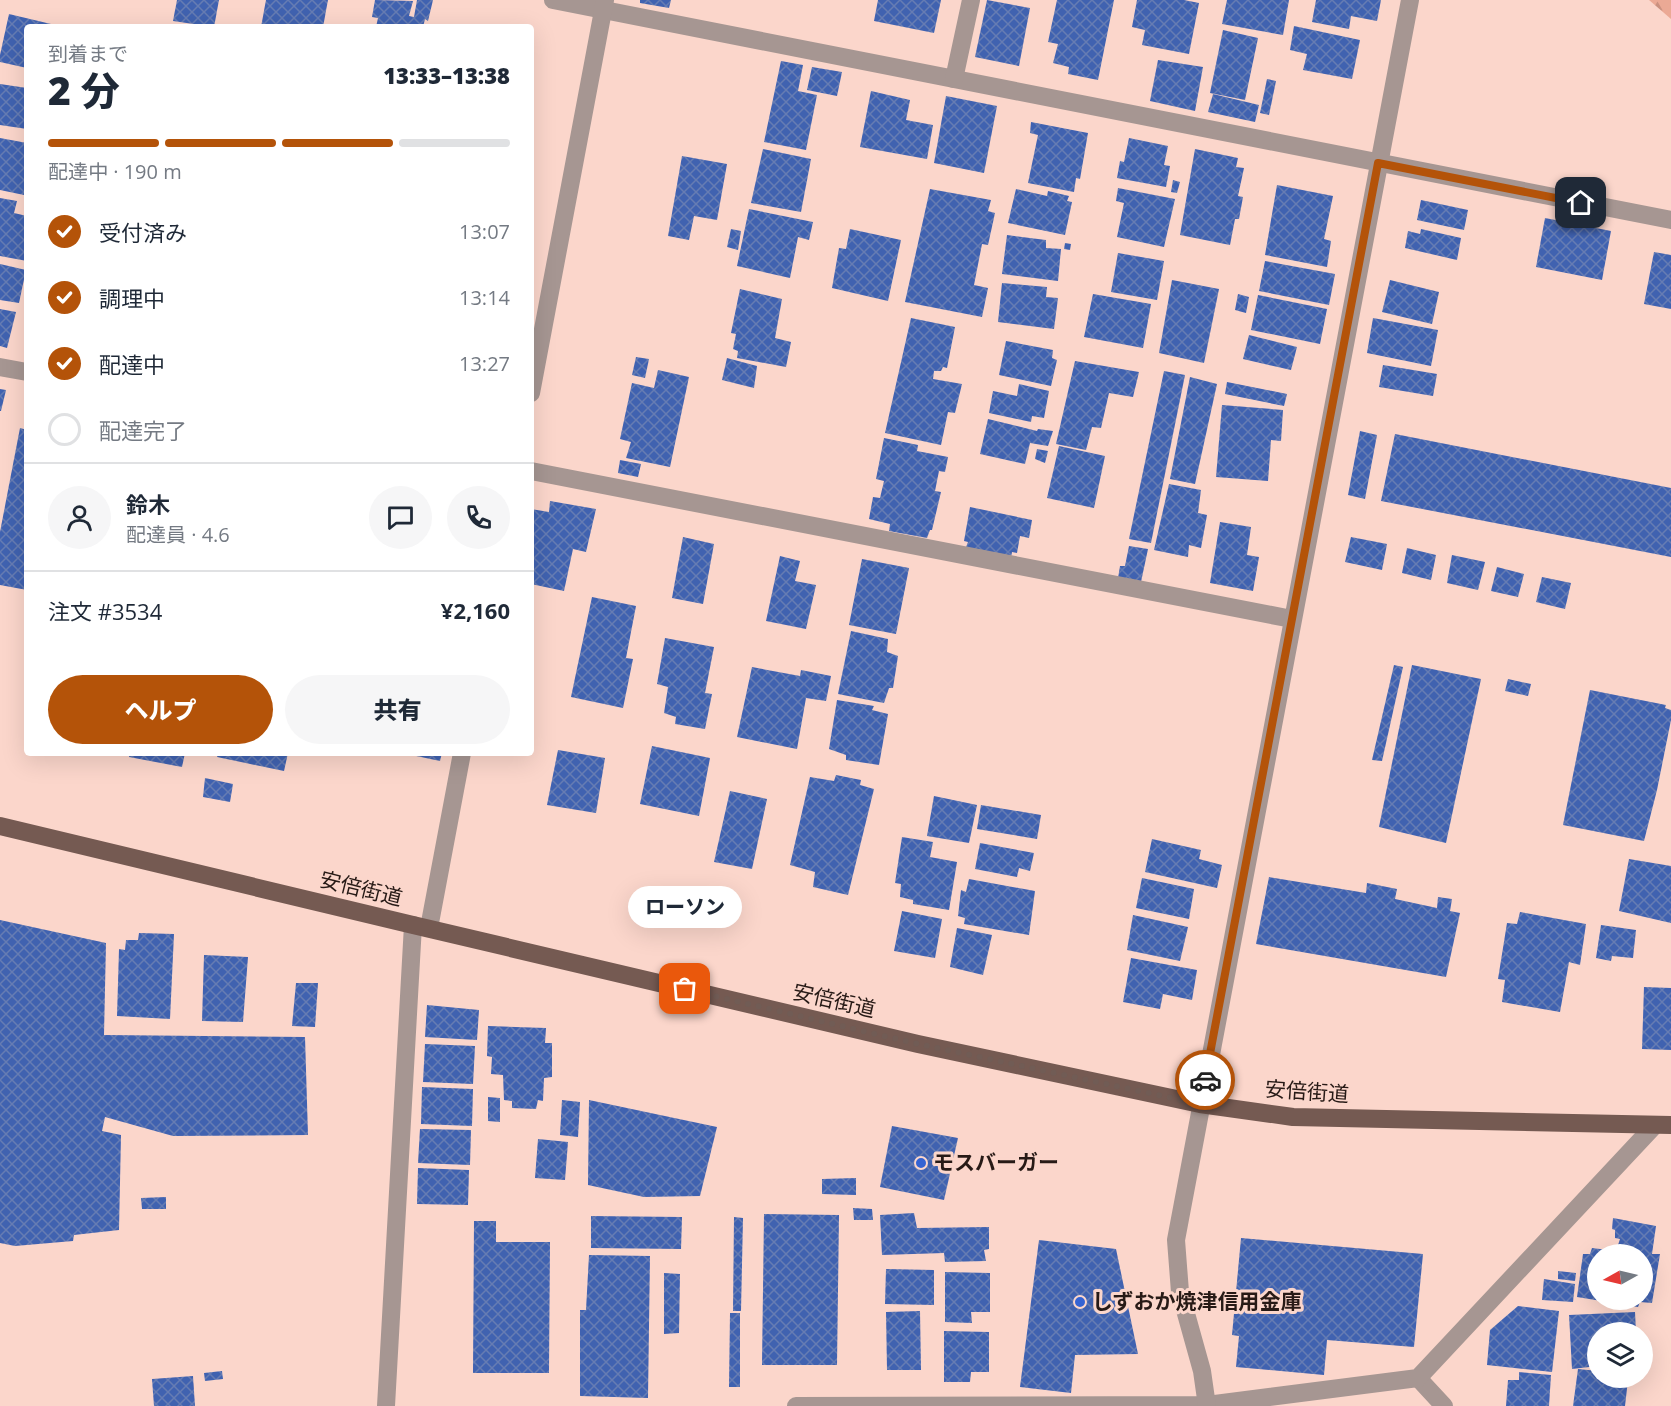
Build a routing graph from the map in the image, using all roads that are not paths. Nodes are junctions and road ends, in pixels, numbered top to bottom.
1 (553, 0) edge
2 (971, 0) edge
3 (1410, 0) edge
4 (604, 5) edge
5 (954, 79) junction
6 (1378, 163) junction
7 (1671, 220) edge
8 (0, 367) edge
9 (24, 371) edge
10 (534, 377) edge
11 (534, 472) edge
12 (1292, 619) junction
13 (461, 756) edge
14 (0, 826) edge
15 (421, 927) junction
16 (1200, 1104) junction
17 (1663, 1126) edge
18 (1418, 1378) junction
19 (386, 1406) edge
20 (796, 1406) edge
21 (1207, 1406) edge
22 (1444, 1406) edge

1 - 4 street
2 - 5 street
3 - 6 street
4 - 5 street
4 - 10 street
5 - 6 street
6 - 7 street
6 - 12 street
8 - 9 street
11 - 12 street
12 - 16 street
13 - 15 street
14 - 15 main road, 安倍街道
15 - 16 main road, 安倍街道
15 - 19 street
16 - 17 main road, 安倍街道
16 - 21 street
17 - 18 street
18 - 21 street
18 - 22 street
20 - 21 street

